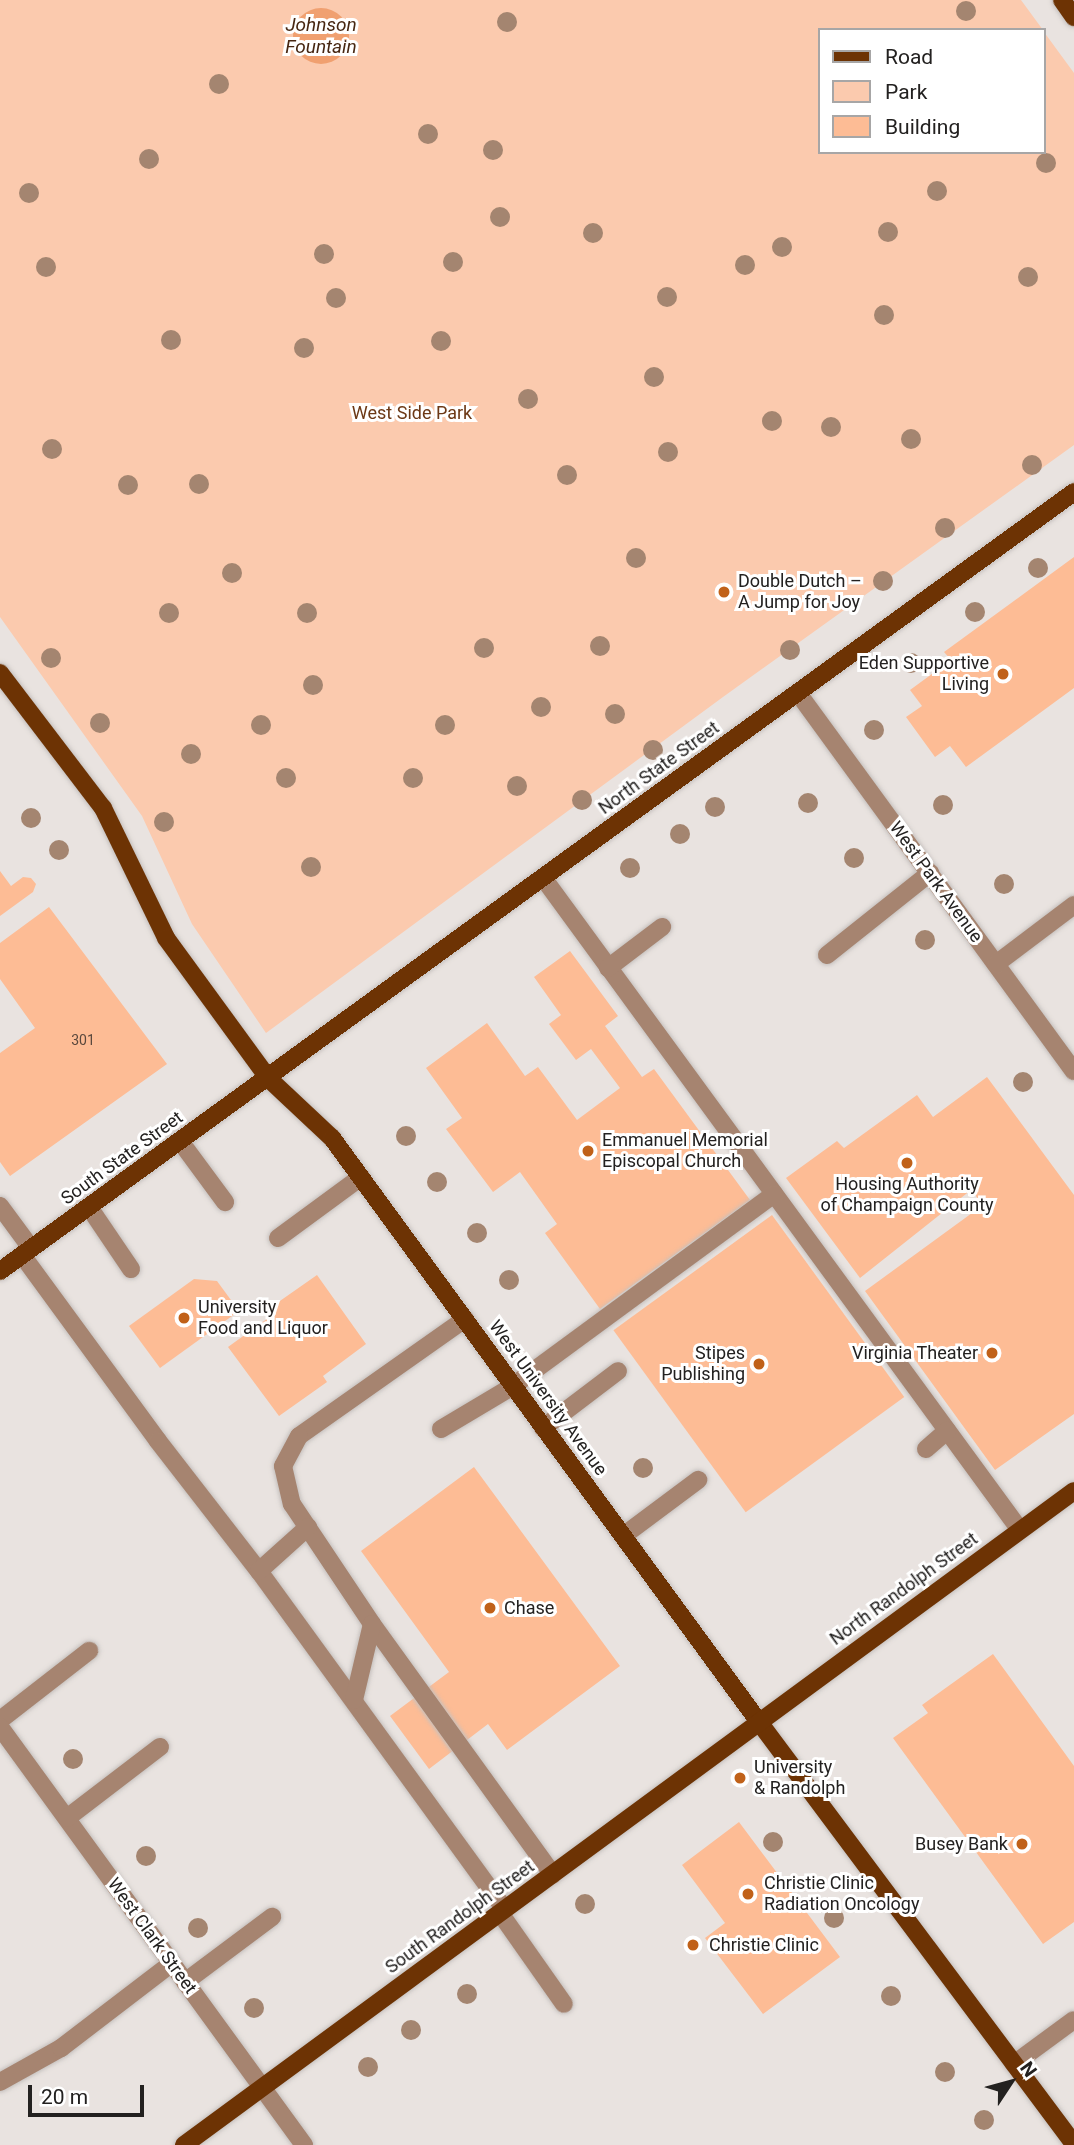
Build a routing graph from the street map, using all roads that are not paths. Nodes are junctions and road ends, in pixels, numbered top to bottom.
1 (1062, 0) edge
2 (1074, 17) edge
3 (1074, 492) edge
4 (0, 673) edge
5 (798, 693) junction
6 (930, 873) junction
7 (544, 879) junction
8 (1074, 905) edge
9 (662, 927) dead end
10 (827, 955) dead end
11 (996, 964) junction
12 (608, 968) junction
13 (1074, 1071) edge
14 (268, 1078) junction
15 (180, 1141) junction
16 (361, 1177) junction
17 (774, 1194) junction
18 (225, 1202) dead end
19 (0, 1206) edge
20 (89, 1207) junction
21 (278, 1238) dead end
22 (27, 1252) junction
23 (131, 1269) dead end
24 (0, 1271) edge
25 (465, 1319) junction
26 (618, 1371) dead end
27 (513, 1386) junction
28 (543, 1428) junction
29 (442, 1429) dead end
30 (947, 1431) junction
31 (926, 1449) dead end
32 (698, 1480) dead end
33 (1074, 1491) edge
34 (308, 1527) junction
35 (1020, 1530) junction
36 (623, 1536) junction
37 (259, 1571) junction
38 (372, 1624) junction
39 (89, 1651) dead end
40 (354, 1700) junction
41 (0, 1720) edge
42 (759, 1722) junction
43 (0, 1727) edge
44 (160, 1746) dead end
45 (67, 1818) junction
46 (553, 1875) junction
47 (502, 1911) junction
48 (272, 1917) dead end
49 (172, 1963) junction
50 (185, 1982) junction
51 (564, 2004) dead end
52 (1074, 2020) edge
53 (1014, 2064) junction
54 (0, 2082) edge
55 (262, 2088) junction
56 (1074, 2144) edge
57 (184, 2145) edge
58 (304, 2145) edge

1 - 2 main road
3 - 5 main road, North State Street
4 - 14 main road, West University Avenue
5 - 6 street, West Park Avenue
5 - 7 main road, North State Street
6 - 10 street
6 - 11 street, West Park Avenue
7 - 12 street
7 - 14 main road, North State Street
8 - 11 street
9 - 12 street
11 - 13 street, West Park Avenue
12 - 17 street
14 - 15 main road, South State Street
14 - 16 main road, West University Avenue
15 - 18 street
15 - 20 main road, South State Street
16 - 21 street
16 - 25 main road, West University Avenue
17 - 27 street
17 - 30 street
19 - 22 street
20 - 22 main road, South State Street
20 - 23 street
22 - 24 main road, South State Street
22 - 37 street
25 - 27 main road, West University Avenue
25 - 34 street
26 - 28 street
27 - 28 main road, West University Avenue
27 - 29 street
28 - 36 main road, West University Avenue
30 - 31 street
30 - 35 street
32 - 36 street
33 - 35 main road, North Randolph Street
34 - 37 street
34 - 38 street
35 - 42 main road, North Randolph Street
36 - 42 main road, West University Avenue
37 - 40 street
38 - 40 street
38 - 46 street
39 - 41 street
40 - 47 street
42 - 46 main road, South Randolph Street
42 - 53 main road, West University Avenue
43 - 45 street, West Clark Street
44 - 45 street
45 - 49 street, West Clark Street
46 - 47 main road, South Randolph Street
47 - 51 street
47 - 55 main road, South Randolph Street
48 - 50 street
49 - 50 street, West Clark Street
49 - 54 street
50 - 55 street, West Clark Street
52 - 53 street
53 - 56 main road, West University Avenue
55 - 57 main road, South Randolph Street
55 - 58 street, West Clark Street

